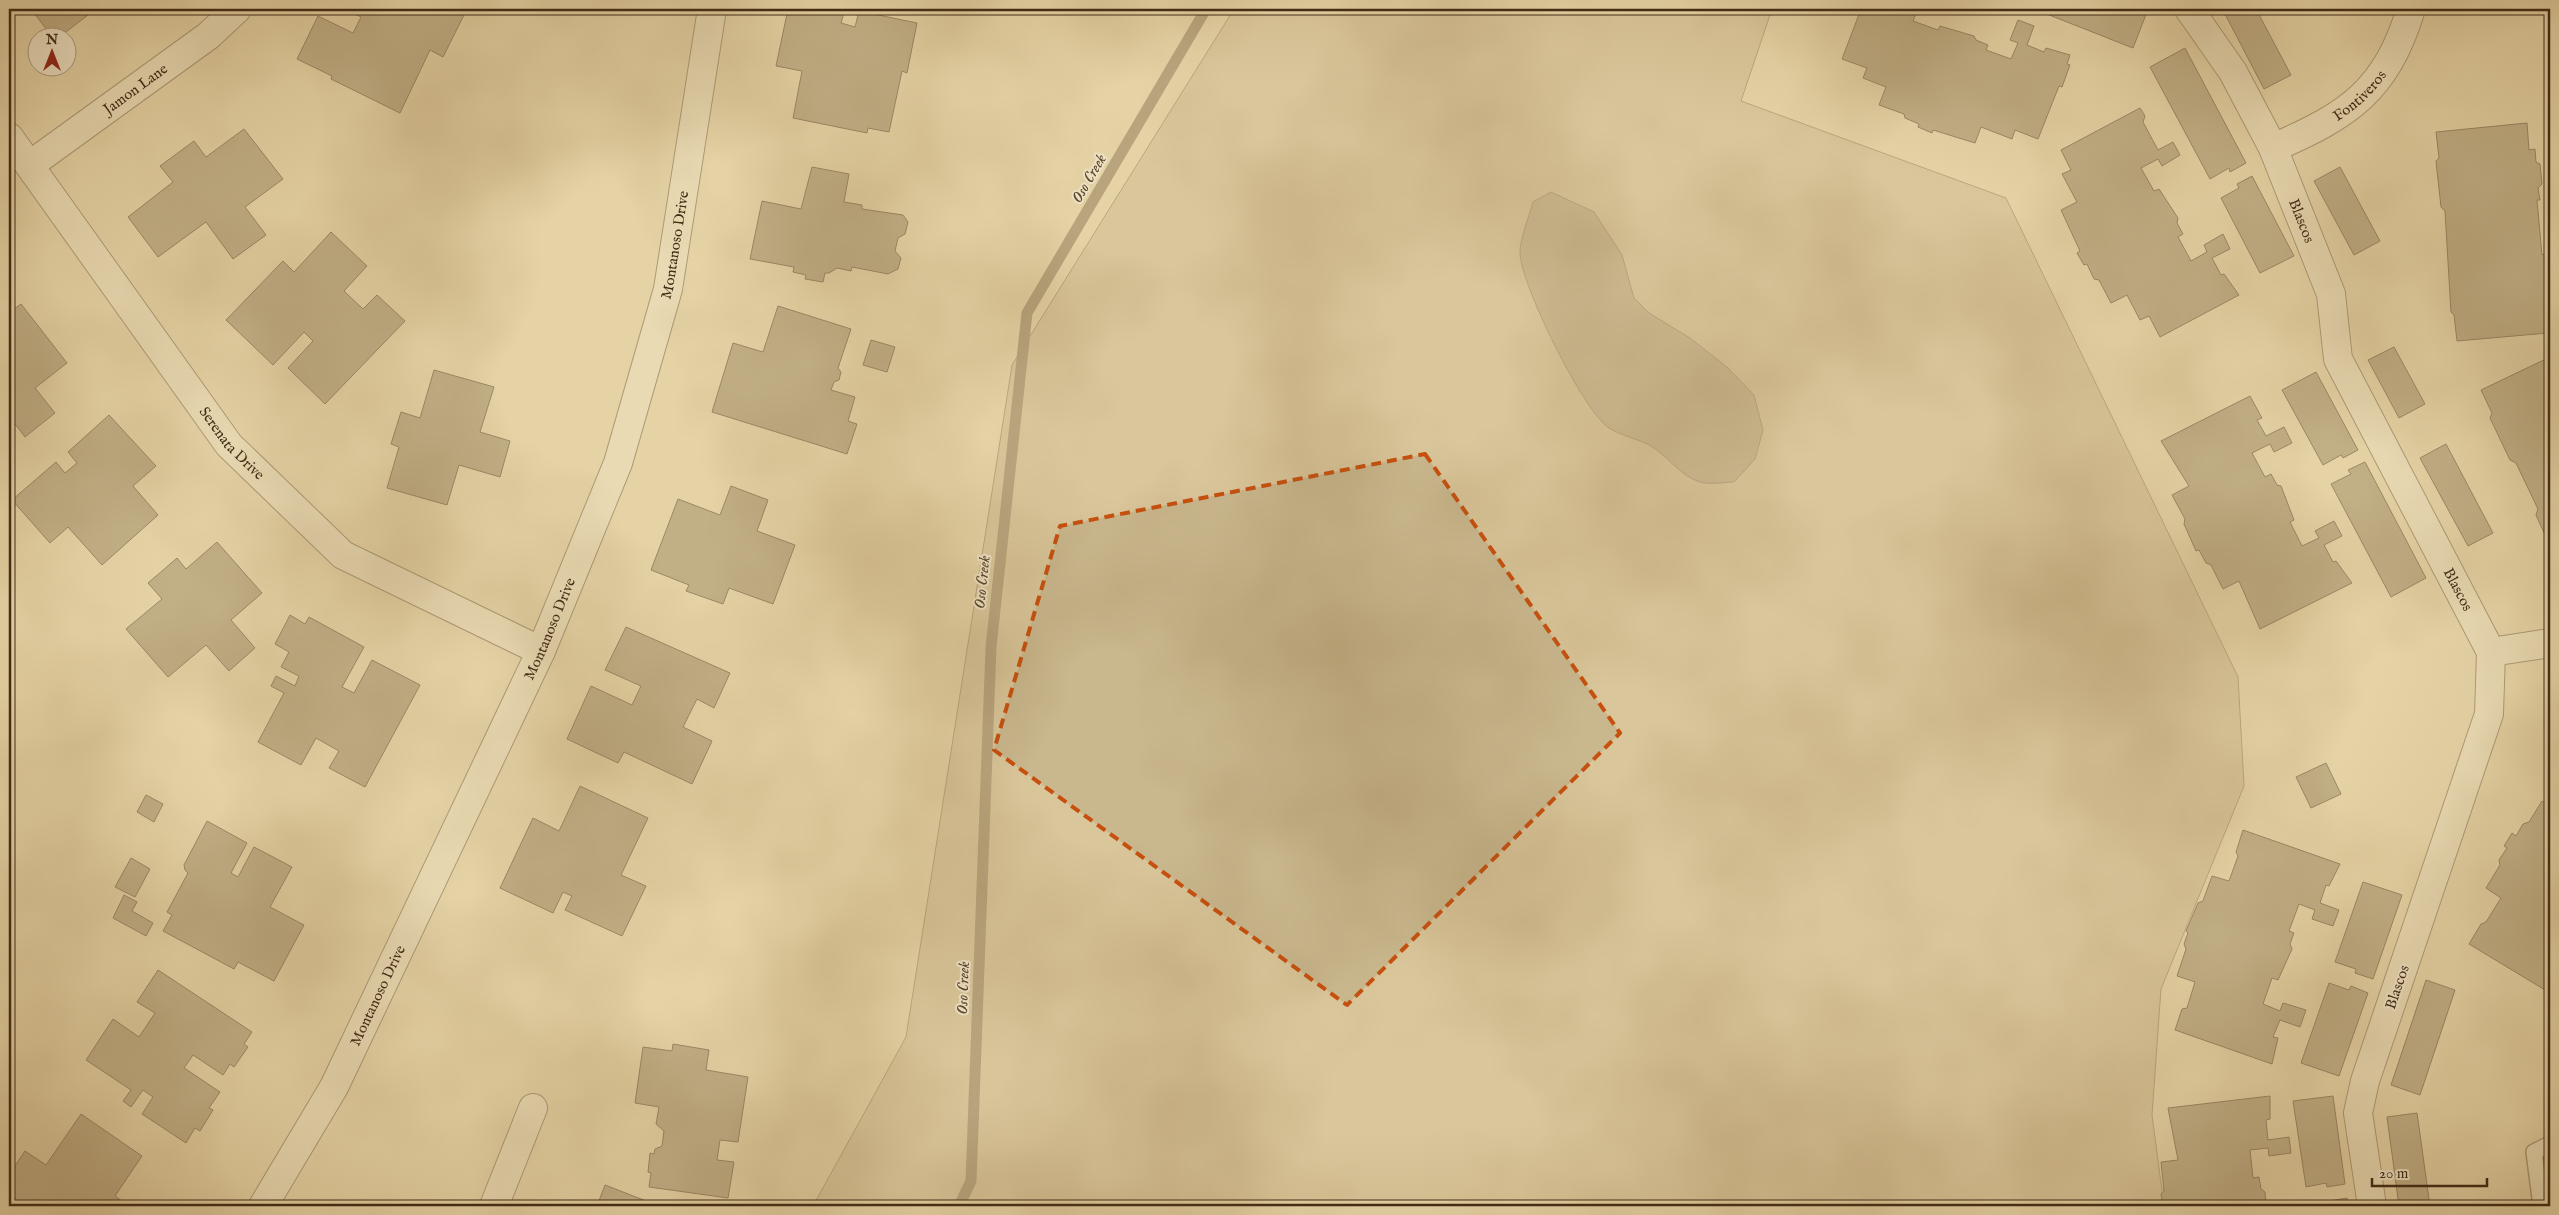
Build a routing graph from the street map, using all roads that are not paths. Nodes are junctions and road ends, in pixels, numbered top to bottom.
1 (237, 9) edge
2 (712, 9) edge
3 (2189, 9) edge
4 (2411, 9) edge
5 (9, 137) edge
6 (2273, 148) junction
7 (30, 165) junction
8 (2550, 643) edge
9 (542, 651) junction
10 (2491, 652) junction
11 (533, 1108) dead end
12 (2550, 1144) edge
13 (263, 1206) edge
14 (494, 1206) edge
15 (2372, 1206) edge
16 (2541, 1206) edge

1 - 7 street, Jamon Lane
2 - 9 street, Montanoso Drive
3 - 6 street, Blascos
4 - 6 street, Fontiveros
5 - 7 street, Serenata Drive
6 - 10 street, Blascos
7 - 9 street, Serenata Drive
8 - 10 street
9 - 13 street, Montanoso Drive
10 - 15 street, Blascos
11 - 14 street
12 - 16 lane

